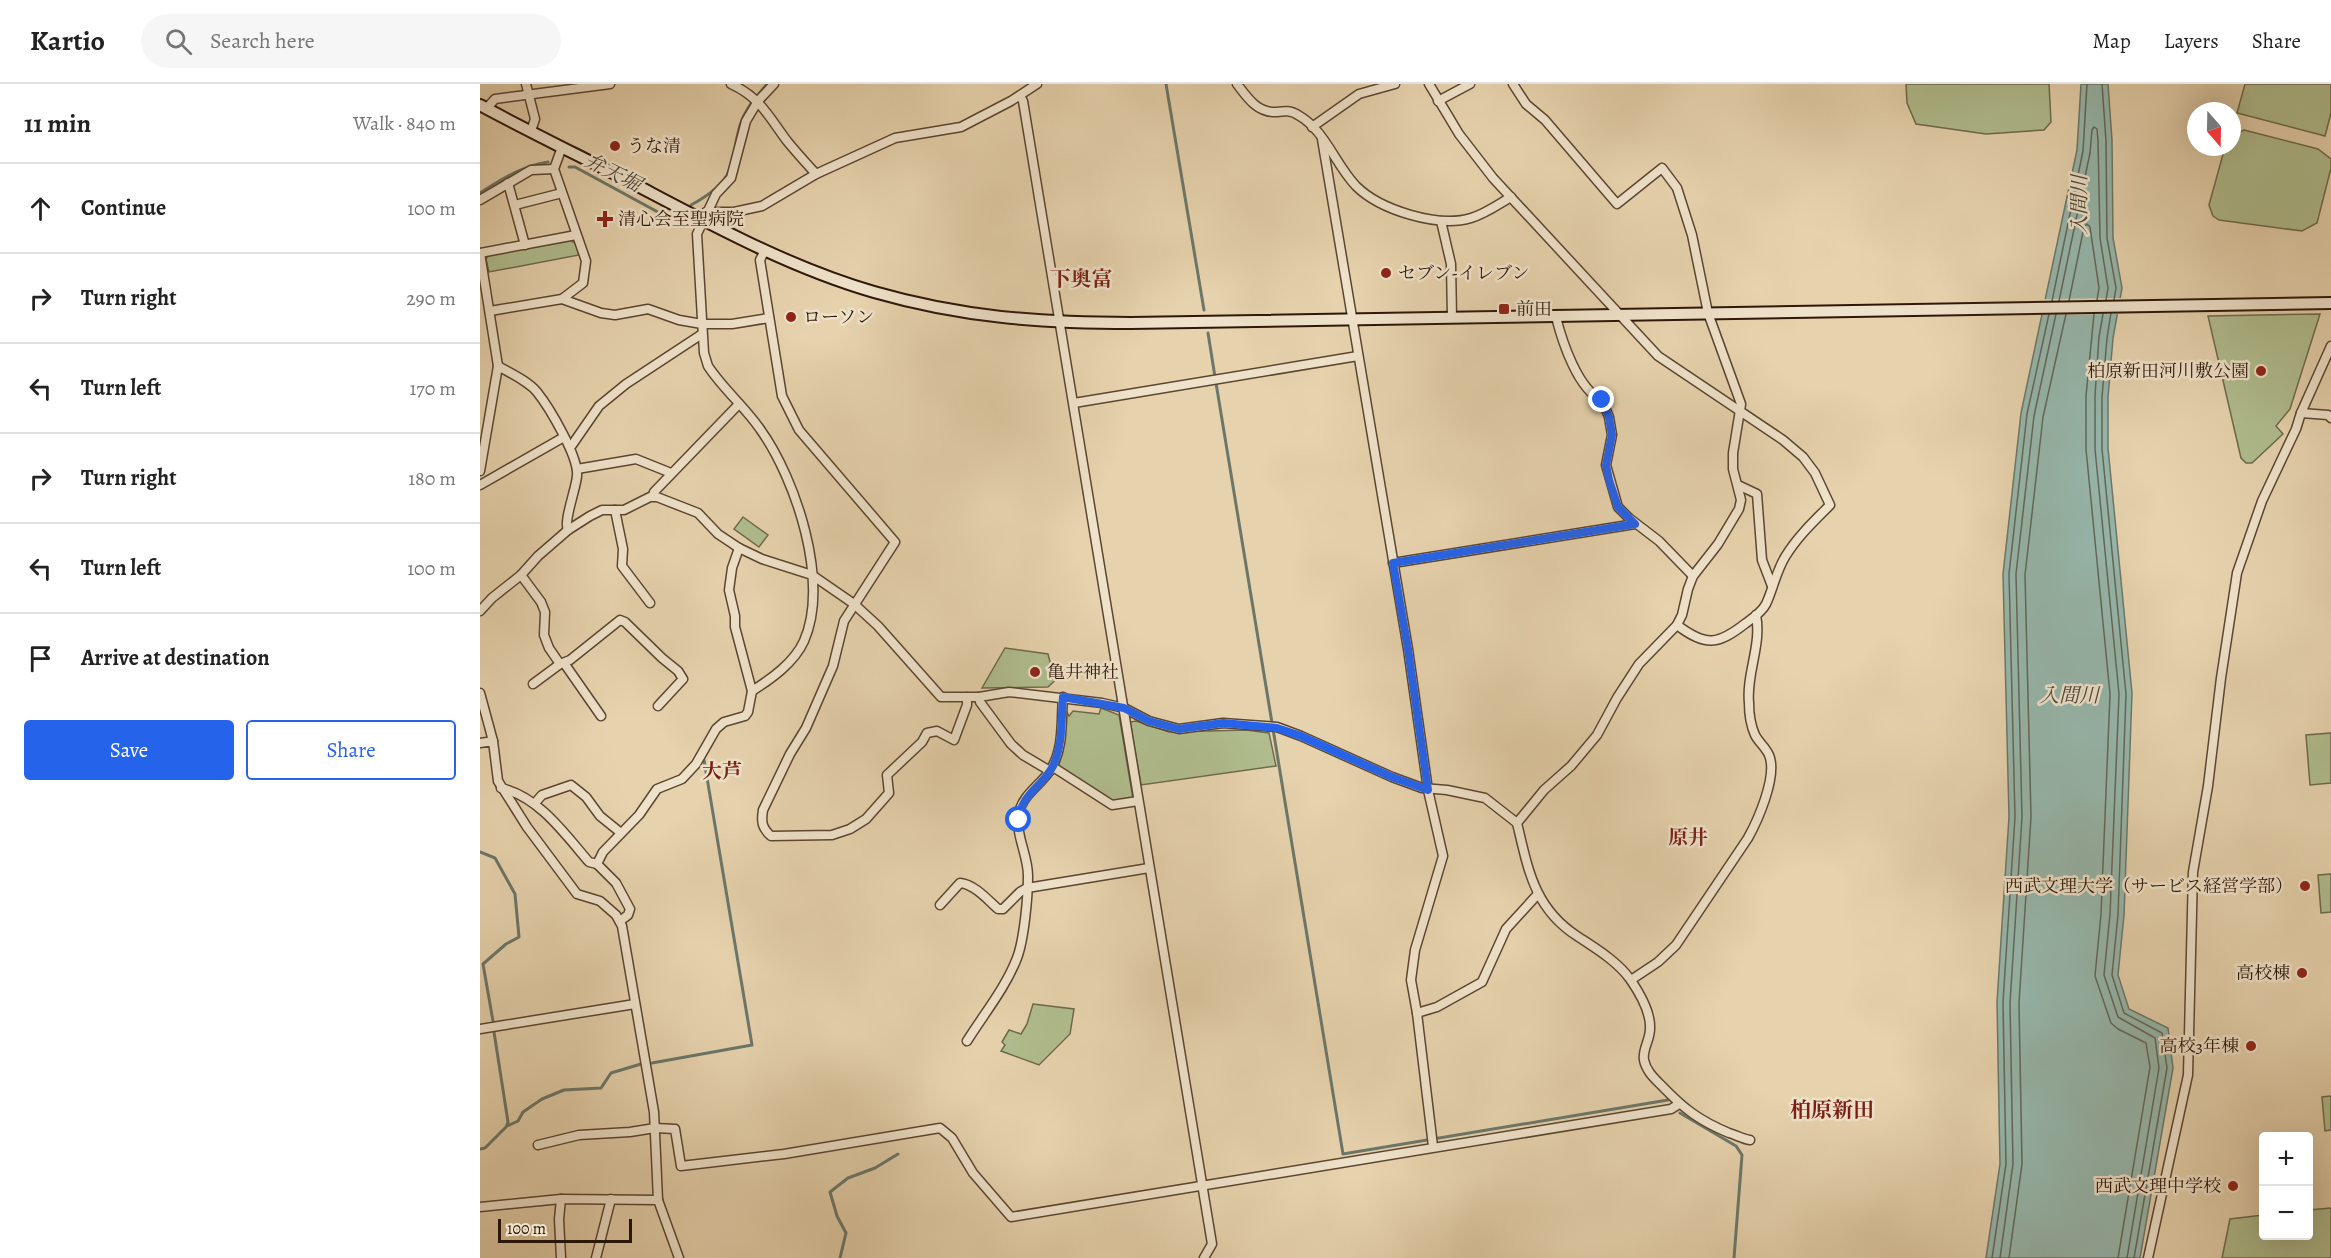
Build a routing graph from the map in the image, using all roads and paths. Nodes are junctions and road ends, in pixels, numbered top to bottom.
1 (526, 84) edge
2 (610, 84) edge
3 (731, 84) edge
4 (774, 84) edge
5 (1037, 84) edge
6 (1237, 84) edge
7 (1395, 84) edge
8 (1430, 84) edge
9 (1470, 84) edge
10 (1513, 84) edge
11 (557, 87) edge
12 (527, 94) junction
13 (1020, 96) junction
14 (758, 101) junction
15 (1438, 101) junction
16 (483, 107) edge
17 (1312, 127) junction
18 (531, 131) junction
19 (1322, 139) junction
20 (562, 147) junction
21 (554, 169) junction
22 (816, 174) junction
23 (508, 183) junction
24 (562, 193) junction
25 (1511, 197) junction
26 (480, 200) edge
27 (514, 205) junction
28 (704, 216) junction
29 (1441, 221) junction
30 (576, 235) junction
31 (525, 245) junction
32 (765, 250) junction
33 (480, 253) edge
34 (562, 299) junction
35 (2331, 303) edge
36 (490, 311) junction
37 (1708, 313) junction
38 (1621, 314) junction
39 (1556, 317) junction
40 (769, 318) junction
41 (1452, 318) junction
42 (1352, 319) junction
43 (1060, 323) junction
44 (702, 324) junction
45 (702, 334) junction
46 (2331, 346) edge
47 (1358, 356) junction
48 (498, 366) junction
49 (739, 404) junction
50 (1074, 404) junction
51 (1741, 412) junction
52 (2301, 413) junction
53 (2331, 418) edge
54 (564, 437) junction
55 (569, 446) junction
56 (577, 469) junction
57 (480, 471) edge
58 (671, 473) junction
59 (480, 485) edge
60 (1738, 485) junction
61 (653, 496) junction
62 (615, 510) junction
63 (1635, 524) junction
64 (568, 530) junction
65 (739, 548) junction
66 (1393, 563) junction
67 (521, 575) junction
68 (812, 575) junction
69 (1693, 576) junction
70 (1772, 586) junction
71 (650, 603) dead end
72 (854, 604) junction
73 (480, 611) edge
74 (1756, 615) junction
75 (1677, 625) junction
76 (562, 664) junction
77 (533, 684) dead end
78 (752, 692) junction
79 (480, 693) edge
80 (967, 697) junction
81 (979, 697) junction
82 (1063, 697) junction
83 (658, 706) dead end
84 (1124, 708) junction
85 (601, 716) dead end
86 (493, 741) junction
87 (480, 743) edge
88 (1051, 769) junction
89 (501, 788) junction
90 (1428, 790) junction
91 (1138, 801) junction
92 (535, 803) junction
93 (1517, 823) junction
94 (621, 833) junction
95 (597, 864) junction
96 (1149, 868) junction
97 (1027, 888) junction
98 (1537, 895) junction
99 (940, 905) dead end
100 (620, 921) junction
101 (1631, 980) junction
102 (635, 1004) junction
103 (1417, 1013) junction
104 (480, 1029) edge
105 (967, 1041) dead end
106 (1679, 1104) junction
107 (655, 1128) junction
108 (1750, 1140) dead end
109 (537, 1145) dead end
110 (1433, 1146) junction
111 (1202, 1186) junction
112 (561, 1199) junction
113 (611, 1199) junction
114 (658, 1200) junction
115 (480, 1208) edge
116 (561, 1258) edge
117 (596, 1258) edge
118 (679, 1258) edge
119 (1204, 1258) edge
120 (2148, 1258) edge

1 - 12 street
2 - 11 street
3 - 14 street
4 - 14 street
5 - 13 street
6 - 17 street
7 - 17 street
8 - 15 street
9 - 15 street
10 - 37 street
11 - 12 street
12 - 16 street
12 - 18 street
13 - 22 street
13 - 43 street
14 - 22 street
14 - 28 street
15 - 25 street
16 - 18 street
17 - 19 street
18 - 20 street
19 - 29 street
19 - 42 street
20 - 21 street
20 - 28 street
21 - 23 street
21 - 24 street
22 - 28 street
23 - 26 street
23 - 27 street
24 - 27 street
24 - 30 street
25 - 29 street
25 - 38 street
27 - 31 street
28 - 32 street
28 - 44 street
29 - 41 street
30 - 31 street
30 - 34 street
31 - 33 street
32 - 40 street
32 - 43 street
33 - 36 street
34 - 36 street
34 - 44 street
35 - 37 street
36 - 48 street
37 - 38 street
37 - 51 street
38 - 39 street
38 - 51 street
39 - 41 street
39 - 63 street
40 - 44 street
40 - 72 street
41 - 42 street
42 - 43 street
42 - 47 street
43 - 50 street
44 - 45 street
45 - 49 street
45 - 55 street
46 - 52 street
47 - 50 street
47 - 66 street
48 - 54 street
48 - 57 street
49 - 58 street
49 - 68 street
50 - 84 street
51 - 60 street
51 - 70 street
52 - 53 street
52 - 120 street
54 - 55 street
54 - 59 street
55 - 56 street
56 - 58 street
56 - 64 street
58 - 61 street
60 - 69 street
60 - 70 street
61 - 62 street
61 - 65 street
62 - 64 street
62 - 71 street
63 - 66 street
63 - 69 street
64 - 67 street
65 - 68 street
65 - 78 street
66 - 90 street
67 - 73 street
67 - 76 street
68 - 72 street
68 - 78 street
69 - 75 street
70 - 74 street
72 - 80 street
72 - 80 street
74 - 75 street
74 - 101 street
75 - 93 street
76 - 77 street
76 - 83 street
76 - 85 street
78 - 94 street
79 - 86 street
80 - 81 street
81 - 82 street
81 - 88 street
82 - 84 street
82 - 88 street
84 - 90 street
84 - 91 street
86 - 87 street
86 - 89 street
88 - 91 street
88 - 97 street
89 - 92 street
89 - 100 street
90 - 93 street
90 - 103 street
91 - 96 street
92 - 94 street
92 - 95 street
93 - 98 street
94 - 95 street
95 - 100 street
96 - 97 street
96 - 111 street
97 - 99 street
97 - 105 street
98 - 101 street
98 - 103 street
100 - 102 street
101 - 106 street
102 - 104 street
102 - 107 street
103 - 110 street
106 - 108 street
106 - 110 street
107 - 109 street
107 - 111 street
107 - 114 street
110 - 111 street
111 - 119 street
112 - 113 street
112 - 115 street
112 - 116 street
113 - 114 street
113 - 117 street
114 - 118 street

